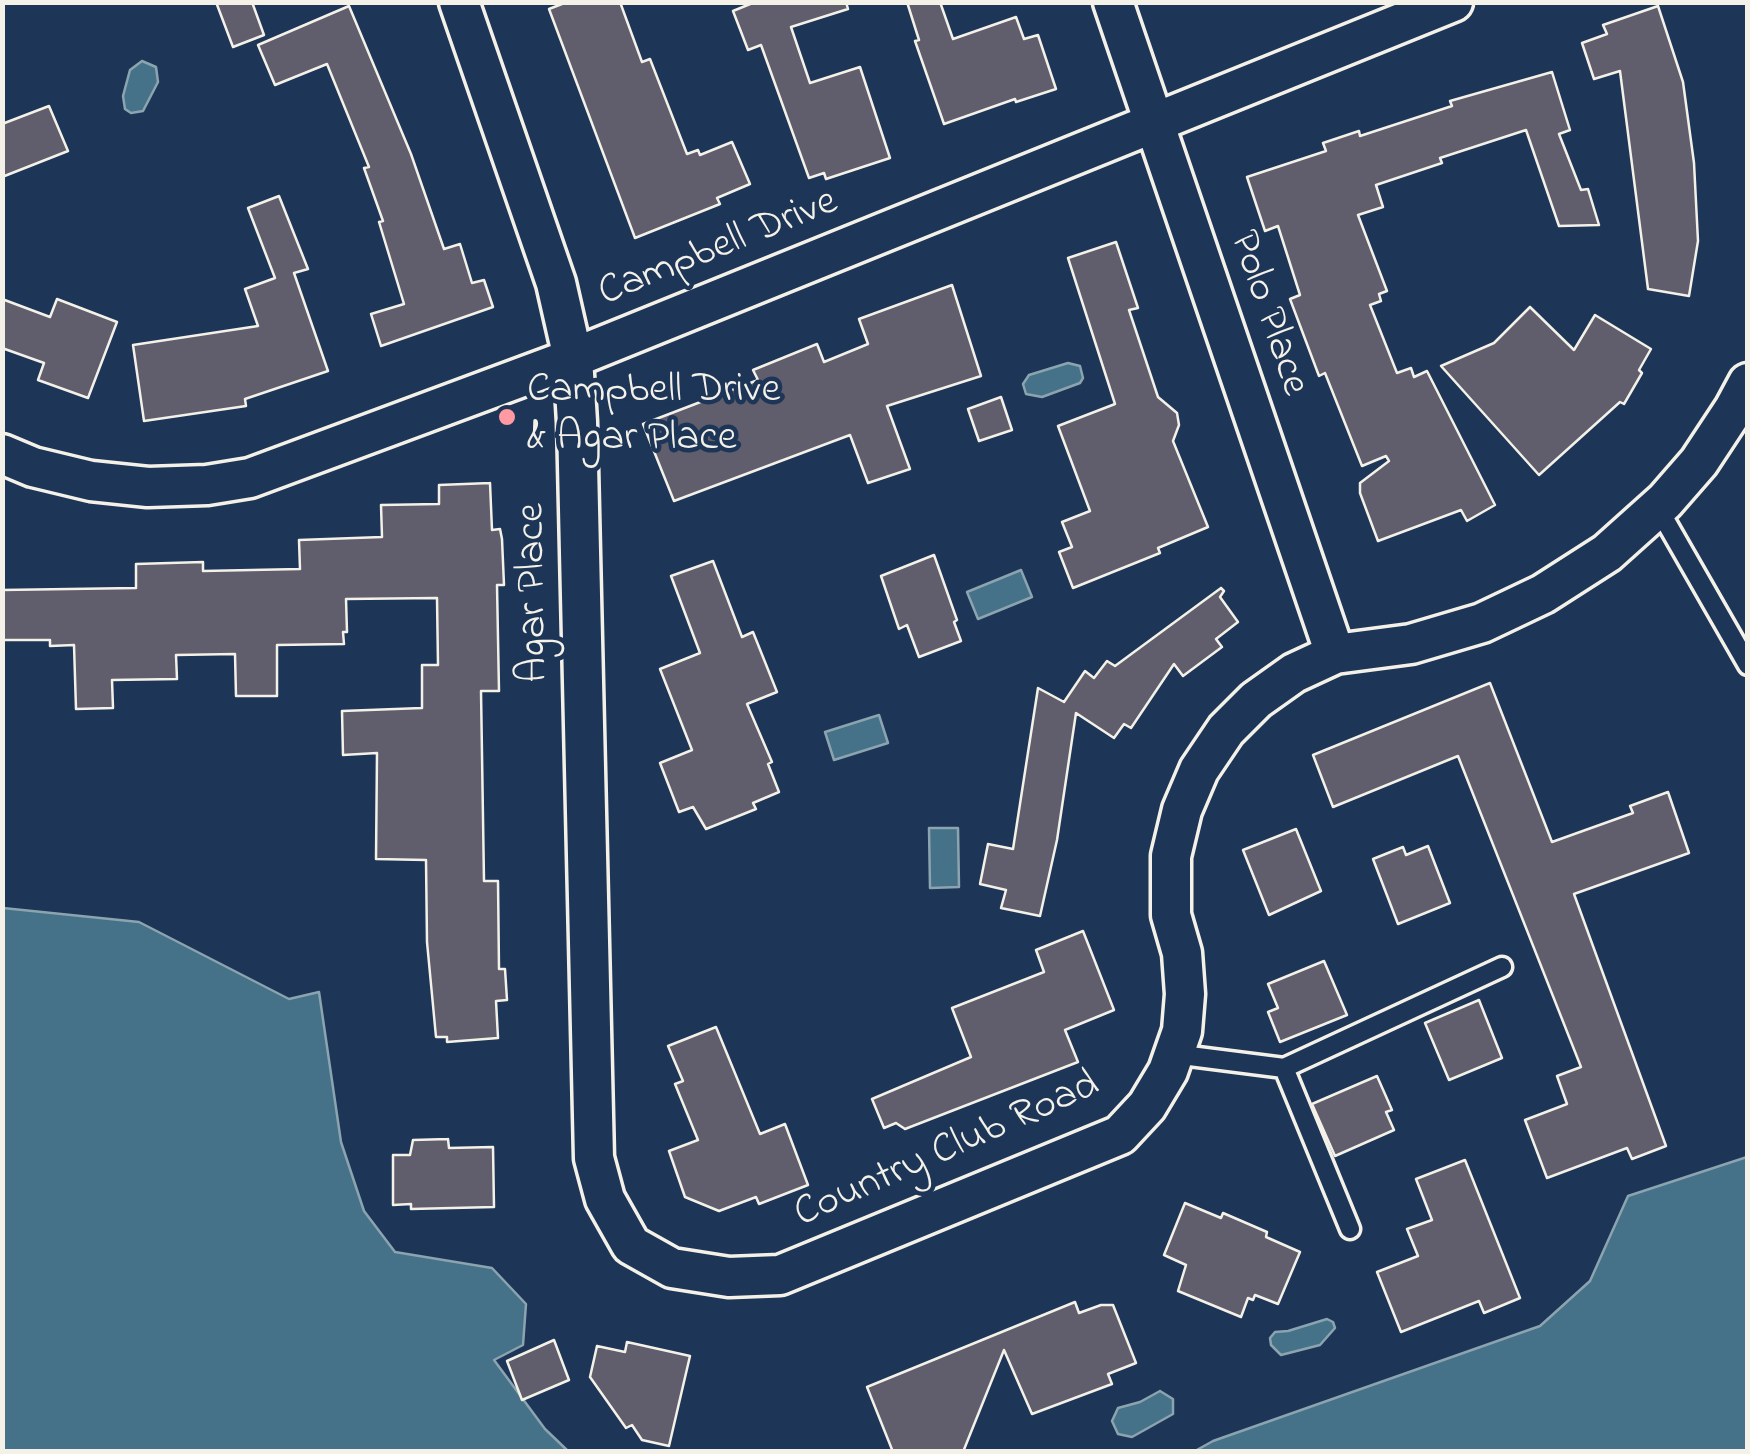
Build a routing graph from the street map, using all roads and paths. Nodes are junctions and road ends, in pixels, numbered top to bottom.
1 (459, 2) edge
2 (1113, 2) edge
3 (1453, 2) edge
4 (1154, 123) junction
5 (573, 358) junction
6 (1748, 383) edge
7 (2, 454) edge
8 (1658, 508) junction
9 (1335, 654) junction
10 (1748, 665) edge
11 (1502, 967) dead end
12 (1174, 1054) junction
13 (1284, 1068) junction
14 (606, 1198) joint
15 (1350, 1229) dead end

1 - 5 street, Agar Place
2 - 4 street, Polo Place
3 - 4 street, Campbell Drive
4 - 5 street, Campbell Drive
4 - 9 street, Polo Place
5 - 7 street, Campbell Drive
5 - 14 street, Agar Place
6 - 8 street, Country Club Road
8 - 9 street, Country Club Road
8 - 10 lane
9 - 12 street, Country Club Road
11 - 13 lane
12 - 13 lane
12 - 14 street, Country Club Road
13 - 15 lane

